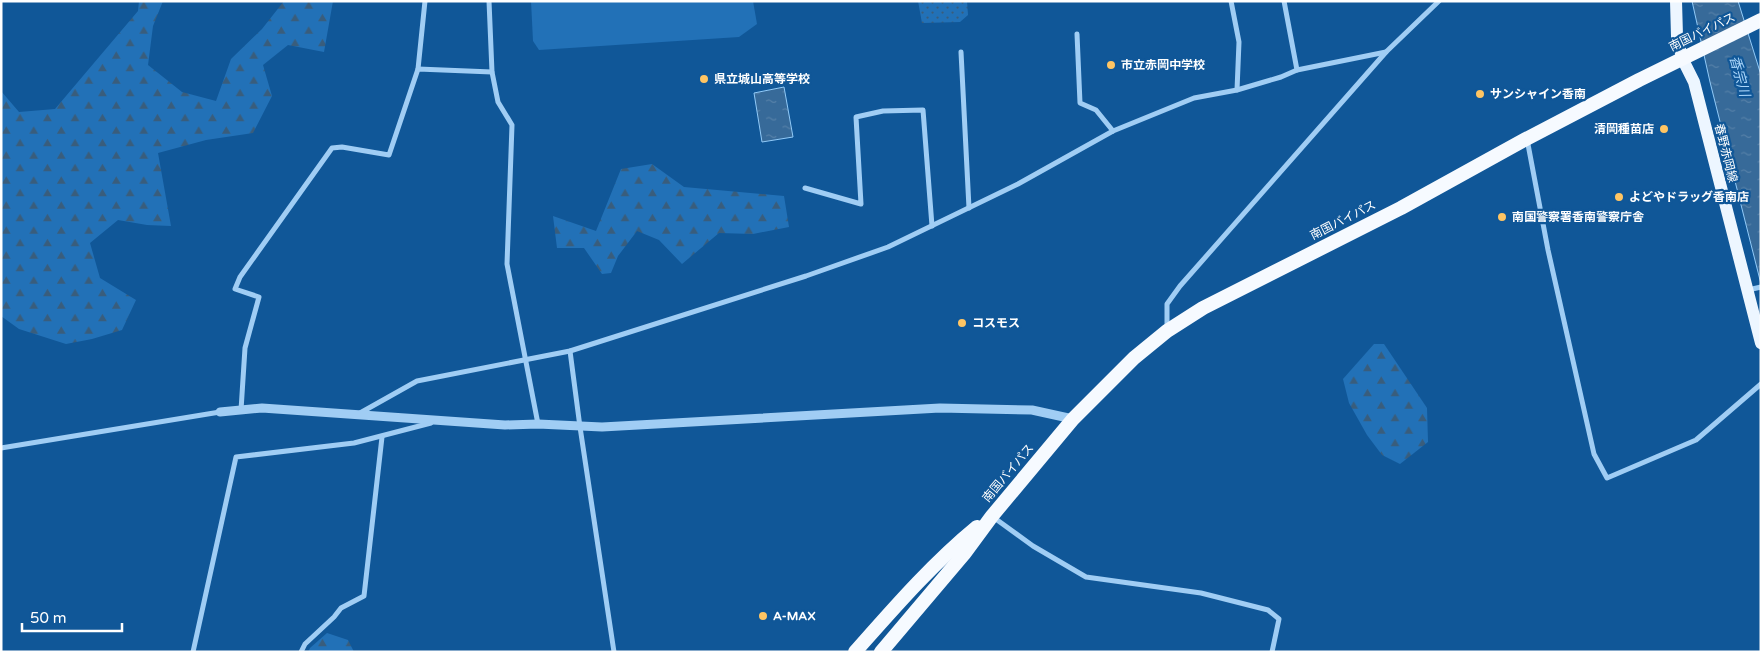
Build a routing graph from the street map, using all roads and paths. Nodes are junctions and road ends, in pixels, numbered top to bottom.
1 (425, 1) edge
2 (489, 1) edge
3 (1231, 1) edge
4 (1284, 1) edge
5 (1439, 1) edge
6 (1676, 1) edge
7 (1761, 20) edge
8 (1077, 34) dead end
9 (961, 52) dead end
10 (1386, 52) junction
11 (1682, 58) junction
12 (418, 69) junction
13 (1297, 70) junction
14 (492, 72) junction
15 (1237, 90) junction
16 (1113, 131) junction
17 (1526, 139) junction
18 (805, 188) dead end
19 (969, 208) junction
20 (932, 226) junction
21 (1754, 288) edge
22 (1167, 331) junction
23 (1761, 343) edge
24 (570, 351) junction
25 (525, 360) junction
26 (1761, 384) edge
27 (241, 410) junction
28 (220, 412) joint
29 (358, 415) junction
30 (1073, 419) junction
31 (438, 420) junction
32 (538, 424) junction
33 (580, 427) junction
34 (382, 436) junction
35 (1, 448) edge
36 (992, 516) junction
37 (193, 652) edge
38 (301, 652) edge
39 (614, 652) edge
40 (855, 652) edge
41 (881, 652) edge
42 (1272, 652) edge

1 - 12 street
2 - 14 street
3 - 15 street
4 - 13 street
5 - 10 street
6 - 11 main road, 春野赤岡線
7 - 11 highway, 南国バイパス
8 - 16 street
9 - 19 street
10 - 13 street
10 - 22 street
11 - 17 highway, 南国バイパス
11 - 21 main road, 春野赤岡線
12 - 14 street
12 - 27 street
13 - 15 street
14 - 25 street
15 - 16 street
16 - 19 street
17 - 22 highway, 南国バイパス
17 - 26 street
18 - 20 street
19 - 20 street
20 - 24 street
21 - 23 main road, 春野赤岡線
22 - 30 highway, 南国バイパス
24 - 25 street
24 - 33 street
25 - 29 street
25 - 32 street
27 - 28 street
27 - 29 street
28 - 35 street
29 - 31 street
30 - 33 street
30 - 36 highway, 南国バイパス
31 - 32 street
31 - 34 street
32 - 33 street
33 - 39 street
34 - 37 street
34 - 38 street
36 - 40 highway, 南国バイパス
36 - 41 highway, 南国バイパス
36 - 42 street

